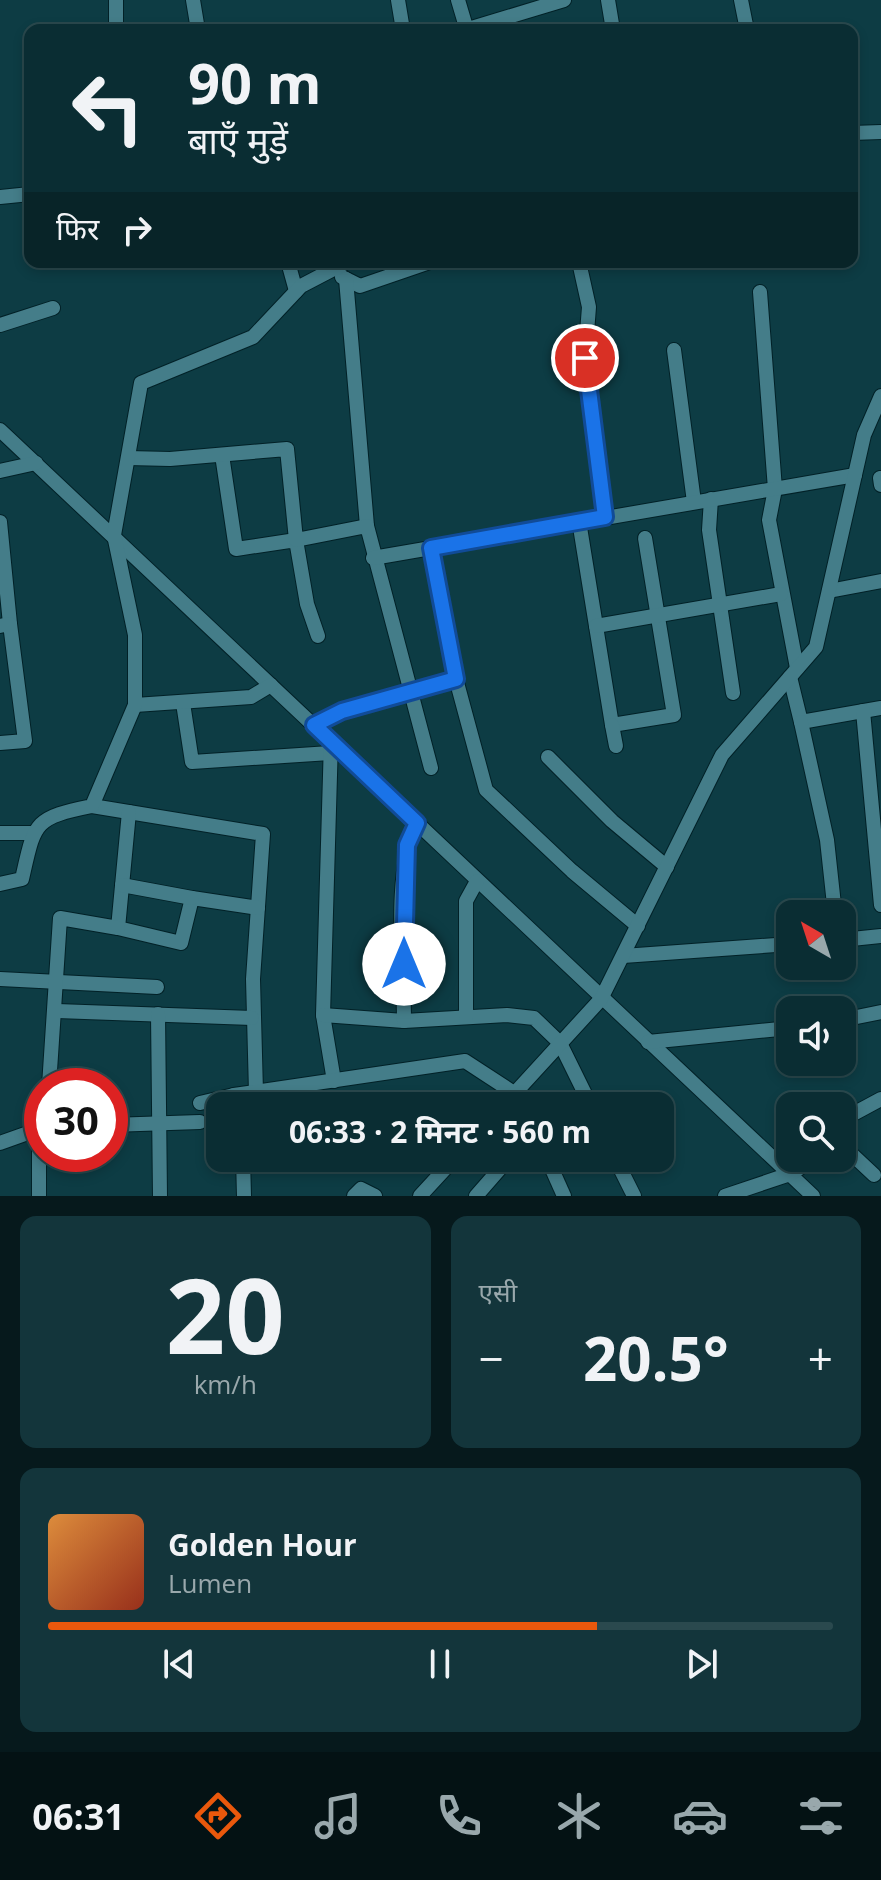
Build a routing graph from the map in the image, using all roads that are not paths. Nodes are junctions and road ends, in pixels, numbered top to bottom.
1 (116, 0) edge
2 (193, 0) edge
3 (398, 0) edge
4 (458, 0) edge
5 (564, 0) edge
6 (608, 0) edge
7 (741, 0) edge
8 (532, 4) edge
9 (116, 24) edge
10 (197, 24) edge
11 (402, 24) edge
12 (464, 24) edge
13 (478, 24) edge
14 (612, 24) edge
15 (746, 24) edge
16 (881, 132) edge
17 (858, 133) edge
18 (24, 195) edge
19 (0, 197) edge
20 (290, 268) edge
21 (336, 268) edge
22 (412, 268) edge
23 (580, 268) edge
24 (331, 271) junction
25 (346, 279) junction
26 (296, 291) junction
27 (760, 292) dead end
28 (53, 308) dead end
29 (0, 325) edge
30 (674, 350) dead end
31 (881, 396) edge
32 (0, 430) edge
33 (222, 455) junction
34 (128, 458) junction
35 (36, 463) junction
36 (0, 471) edge
37 (855, 475) junction
38 (775, 489) junction
39 (711, 499) junction
40 (694, 502) junction
41 (605, 517) junction
42 (579, 521) junction
43 (0, 522) edge
44 (367, 526) junction
45 (114, 535) junction
46 (645, 538) dead end
47 (296, 540) junction
48 (431, 548) junction
49 (373, 558) junction
50 (881, 581) edge
51 (829, 591) junction
52 (781, 594) junction
53 (720, 604) junction
54 (657, 615) junction
55 (5, 625) edge
56 (596, 626) junction
57 (318, 636) dead end
58 (794, 673) junction
59 (456, 679) junction
60 (271, 685) junction
61 (409, 692) junction
62 (733, 693) dead end
63 (183, 703) junction
64 (135, 705) junction
65 (881, 708) edge
66 (863, 711) junction
67 (801, 722) junction
68 (314, 725) junction
69 (612, 725) junction
70 (0, 743) edge
71 (616, 746) dead end
72 (330, 747) junction
73 (548, 757) dead end
74 (431, 768) dead end
75 (92, 806) junction
76 (129, 812) junction
77 (417, 823) junction
78 (0, 833) edge
79 (32, 833) junction
80 (667, 867) junction
81 (477, 881) junction
82 (5, 883) edge
83 (122, 885) junction
84 (192, 898) junction
85 (833, 900) edge
86 (881, 905) edge
87 (258, 908) junction
88 (638, 926) junction
89 (118, 928) junction
90 (881, 936) edge
91 (856, 938) edge
92 (776, 945) edge
93 (623, 956) junction
94 (0, 979) edge
95 (56, 980) junction
96 (157, 987) dead end
97 (601, 999) junction
98 (57, 1011) junction
99 (881, 1012) edge
100 (158, 1014) junction
101 (323, 1015) junction
102 (466, 1017) junction
103 (856, 1017) edge
104 (252, 1018) junction
105 (404, 1021) junction
106 (776, 1029) edge
107 (648, 1042) junction
108 (560, 1043) junction
109 (51, 1068) edge
110 (334, 1081) junction
111 (256, 1092) joint
112 (507, 1092) edge
113 (524, 1092) edge
114 (584, 1092) edge
115 (881, 1099) edge
116 (200, 1103) dead end
117 (206, 1103) edge
118 (856, 1112) edge
119 (200, 1122) dead end
120 (158, 1123) junction
121 (128, 1124) edge
122 (24, 1135) edge
123 (0, 1143) edge
124 (856, 1158) edge
125 (39, 1172) edge
126 (245, 1172) edge
127 (442, 1172) edge
128 (497, 1172) edge
129 (553, 1172) edge
130 (622, 1172) edge
131 (793, 1172) edge
132 (790, 1174) junction
133 (874, 1175) dead end
134 (744, 1193) edge
135 (39, 1196) edge
136 (160, 1196) edge
137 (244, 1196) edge
138 (354, 1196) edge
139 (375, 1196) edge
140 (420, 1196) edge
141 (476, 1196) edge
142 (564, 1196) edge
143 (634, 1196) edge
144 (725, 1196) edge
145 (813, 1196) edge

1 - 9 street
2 - 10 street
3 - 11 street
4 - 12 street
5 - 8 street
6 - 14 street
7 - 15 street
8 - 13 street
16 - 17 street
18 - 19 street
20 - 26 street
21 - 24 street
22 - 25 street
23 - 41 street
24 - 25 street
24 - 26 street
25 - 44 street
26 - 34 street
27 - 38 street
28 - 29 street
30 - 40 street
31 - 37 street
32 - 35 street
33 - 34 street
33 - 47 street
33 - 47 street
34 - 45 street
35 - 36 street
35 - 45 street
37 - 38 street
37 - 51 street
38 - 39 street
38 - 52 street
39 - 40 street
39 - 53 street
40 - 41 street
41 - 42 street
42 - 48 street
42 - 56 street
43 - 55 street
44 - 47 street
44 - 49 street
45 - 60 street
45 - 64 street
46 - 54 street
47 - 57 street
48 - 49 street
48 - 59 street
49 - 61 street
50 - 51 street
51 - 58 street
52 - 53 street
52 - 58 street
53 - 54 street
53 - 62 street
54 - 56 street
54 - 69 street
55 - 70 street
56 - 69 street
58 - 67 street
58 - 80 street
59 - 61 street
59 - 88 street
60 - 63 street
60 - 68 street
61 - 68 street
61 - 74 street
63 - 64 street
63 - 72 street
64 - 75 street
65 - 66 street
66 - 67 street
66 - 86 street
67 - 85 street
68 - 72 street
69 - 71 street
72 - 77 street
72 - 101 street
73 - 80 street
75 - 76 street
75 - 79 street
76 - 83 street
76 - 87 street
77 - 81 street
77 - 105 street
78 - 79 street
79 - 82 street
80 - 88 street
81 - 97 street
81 - 102 street
83 - 84 street
83 - 89 street
84 - 87 street
84 - 89 street
87 - 104 street
88 - 93 street
89 - 95 street
90 - 91 street
92 - 93 street
93 - 97 street
94 - 95 street
95 - 96 street
95 - 98 street
97 - 107 street
97 - 108 street
98 - 100 street
98 - 109 street
99 - 103 street
100 - 104 street
100 - 120 street
101 - 105 street
101 - 110 street
102 - 105 street
102 - 108 street
104 - 111 street
106 - 107 street
107 - 132 street
108 - 113 street
108 - 114 street
110 - 111 street
110 - 112 street
115 - 118 street
116 - 117 street
119 - 120 street
120 - 121 street
120 - 136 street
122 - 123 street
124 - 133 street
125 - 135 street
126 - 137 street
127 - 140 street
128 - 141 street
129 - 142 street
130 - 143 street
131 - 132 street
132 - 134 street
132 - 145 street
134 - 144 street
138 - 139 street

